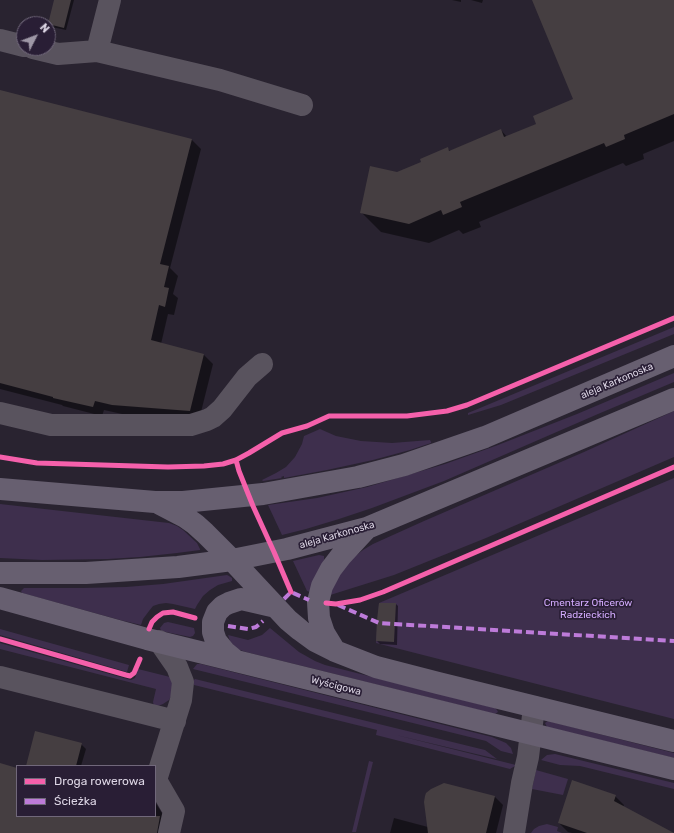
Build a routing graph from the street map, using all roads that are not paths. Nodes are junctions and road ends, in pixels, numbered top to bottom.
1 (110, 0) edge
2 (0, 40) edge
3 (16, 44) edge
4 (97, 51) junction
5 (56, 54) edge
6 (302, 104) dead end
7 (674, 356) edge
8 (262, 364) dead end
9 (674, 398) edge
10 (0, 413) edge
11 (0, 489) edge
12 (155, 502) junction
13 (367, 528) junction
14 (232, 560) junction
15 (0, 573) edge
16 (1, 599) edge
17 (276, 607) junction
18 (158, 641) junction
19 (335, 651) junction
20 (236, 661) junction
21 (0, 678) edge
22 (534, 706) junction
23 (175, 721) junction
24 (531, 734) junction
25 (674, 741) edge
26 (674, 770) edge
27 (169, 833) edge
28 (514, 833) edge

1 - 4 lane
2 - 3 lane
4 - 5 lane
4 - 6 lane
7 - 12 main road, aleja Karkonoska
8 - 10 lane
9 - 13 main road, aleja Karkonoska
11 - 12 main road, aleja Karkonoska
12 - 14 main road
13 - 14 main road, aleja Karkonoska
13 - 19 main road
14 - 15 main road, aleja Karkonoska
14 - 17 main road
16 - 18 main road, Wyścigowa
17 - 19 main road
17 - 20 main road
18 - 20 main road, Wyścigowa
18 - 23 lane
19 - 22 main road
20 - 24 main road, Wyścigowa
21 - 23 lane
22 - 24 lane
22 - 25 main road
23 - 27 lane
24 - 26 main road, Wyścigowa
24 - 28 lane

